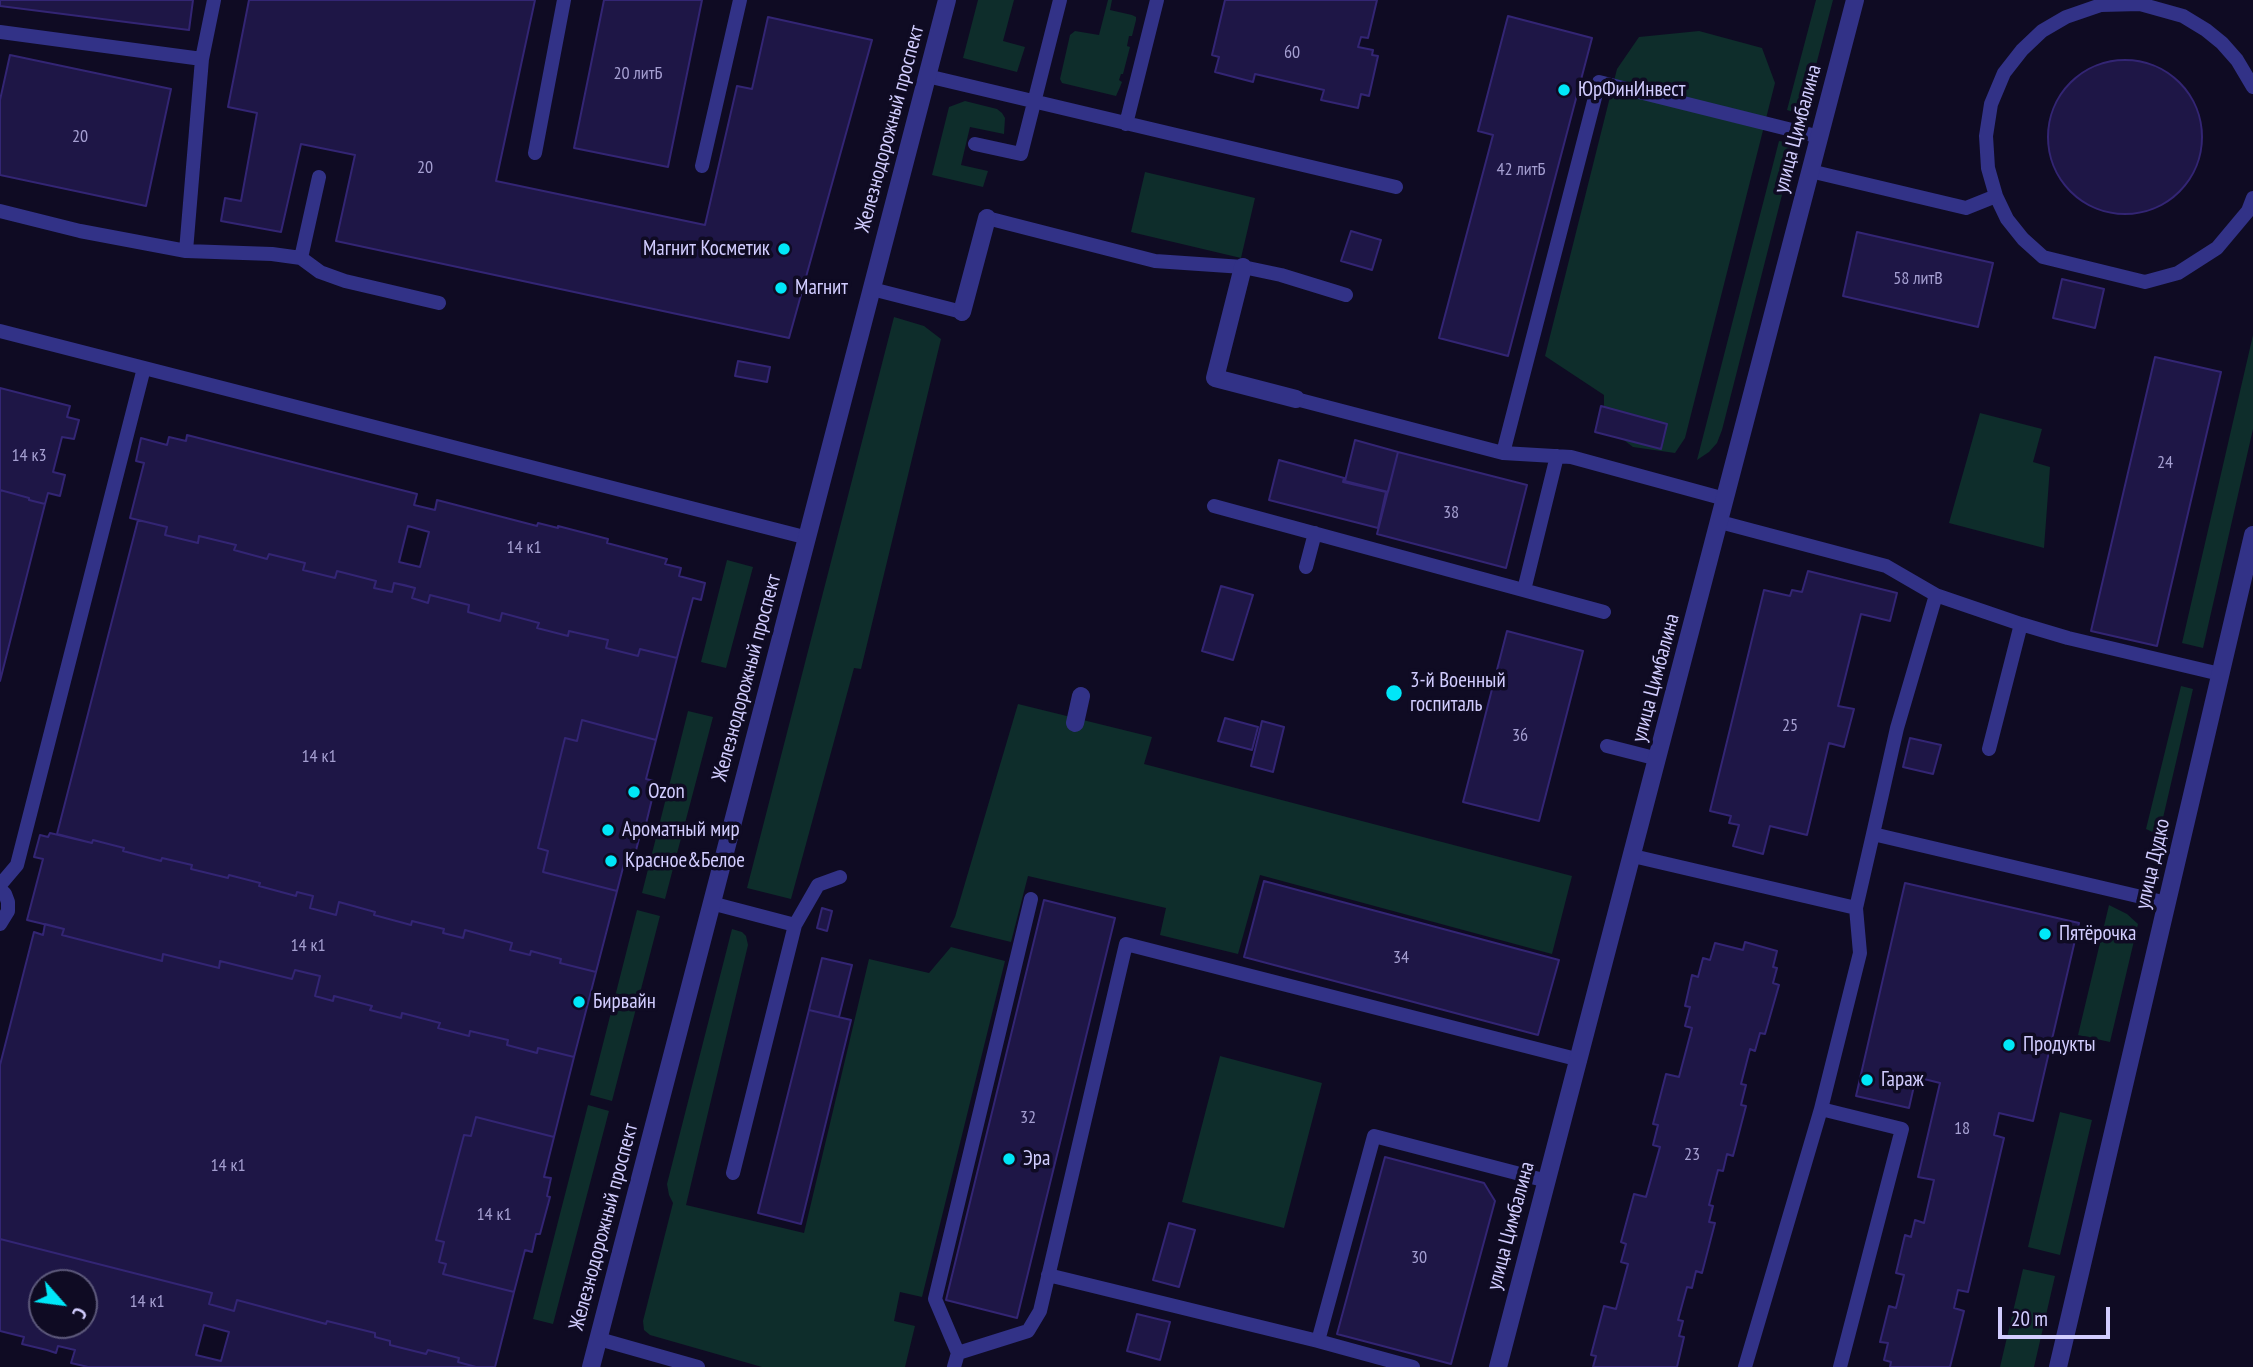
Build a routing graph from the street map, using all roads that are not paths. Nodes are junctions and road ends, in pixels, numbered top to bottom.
1 (214, 0) edge
2 (564, 0) edge
3 (740, 0) edge
4 (947, 0) edge
5 (1060, 0) edge
6 (1157, 0) edge
7 (1856, 0) edge
8 (0, 32) edge
9 (202, 58) junction
10 (927, 76) junction
11 (2253, 87) edge
12 (1034, 102) junction
13 (1126, 124) junction
14 (1820, 137) junction
15 (975, 144) dead end
16 (535, 153) dead end
17 (702, 166) dead end
18 (1810, 171) junction
19 (319, 177) dead end
20 (1396, 187) dead end
21 (1996, 196) junction
22 (2253, 198) edge
23 (0, 211) edge
24 (987, 218) joint
25 (186, 251) junction
26 (301, 258) junction
27 (1243, 267) junction
28 (872, 289) junction
29 (1346, 295) dead end
30 (439, 303) dead end
31 (962, 312) joint
32 (0, 331) edge
33 (144, 368) junction
34 (1296, 399) joint
35 (1503, 453) junction
36 (1557, 456) junction
37 (1726, 499) junction
38 (1214, 506) dead end
39 (1720, 522) junction
40 (1315, 533) junction
41 (2253, 535) edge
42 (808, 538) junction
43 (1306, 567) dead end
44 (1524, 590) junction
45 (1936, 595) junction
46 (1604, 612) dead end
47 (2021, 624) junction
48 (2220, 674) junction
49 (1081, 696) dead end
50 (1075, 723) dead end
51 (1607, 746) dead end
52 (1989, 749) dead end
53 (1658, 759) junction
54 (1873, 834) junction
55 (1633, 856) junction
56 (840, 877) dead end
57 (0, 887) edge
58 (1031, 899) dead end
59 (2167, 902) junction
60 (711, 903) junction
61 (1856, 908) junction
62 (0, 924) edge
63 (795, 925) junction
64 (1580, 1060) junction
65 (1821, 1109) junction
66 (733, 1173) dead end
67 (1547, 1181) junction
68 (1048, 1275) junction
69 (598, 1339) junction
70 (1318, 1341) junction
71 (956, 1360) edge
72 (591, 1367) edge
73 (698, 1367) edge
74 (1413, 1367) edge
75 (1498, 1367) edge
76 (1745, 1367) edge
77 (1840, 1367) edge
78 (2058, 1367) edge

1 - 9 lane
2 - 16 lane
3 - 17 lane
4 - 10 street, Железнодорожный проспект
5 - 12 lane
6 - 13 lane
7 - 14 street, улица Цимбалина
8 - 9 lane
9 - 25 lane
10 - 12 lane
10 - 28 street, Железнодорожный проспект
11 - 21 lane
12 - 13 lane
12 - 15 lane
13 - 20 lane
14 - 18 street, улица Цимбалина
14 - 35 lane
18 - 21 lane
18 - 37 street, улица Цимбалина
19 - 26 lane
21 - 22 lane
23 - 25 lane
24 - 27 lane
24 - 31 street
25 - 26 lane
26 - 30 lane
27 - 29 lane
27 - 34 street
28 - 31 lane
28 - 42 street, Железнодорожный проспект
32 - 33 lane
33 - 42 lane
33 - 57 lane
34 - 35 lane
35 - 36 lane
36 - 37 lane
36 - 44 lane
37 - 39 street, улица Цимбалина
38 - 40 lane
39 - 45 lane
39 - 53 street, улица Цимбалина
40 - 43 lane
40 - 44 lane
41 - 48 street, улица Дудко
42 - 60 street, Железнодорожный проспект
44 - 46 lane
45 - 47 lane
45 - 54 lane
47 - 48 lane
47 - 52 lane
48 - 59 street, улица Дудко
49 - 50 street
51 - 53 lane
53 - 55 street, улица Цимбалина
54 - 59 lane
54 - 61 lane
55 - 61 lane
55 - 64 street, улица Цимбалина
56 - 63 lane
57 - 62 lane
58 - 71 lane
59 - 78 street, улица Дудко
60 - 63 lane
60 - 69 street, Железнодорожный проспект
61 - 65 lane
63 - 66 lane
64 - 67 street, улица Цимбалина
64 - 68 lane
65 - 76 lane
65 - 77 lane
67 - 70 lane
67 - 75 street, улица Цимбалина
68 - 70 lane
68 - 71 lane
69 - 72 street, Железнодорожный проспект
69 - 73 lane
70 - 74 lane

